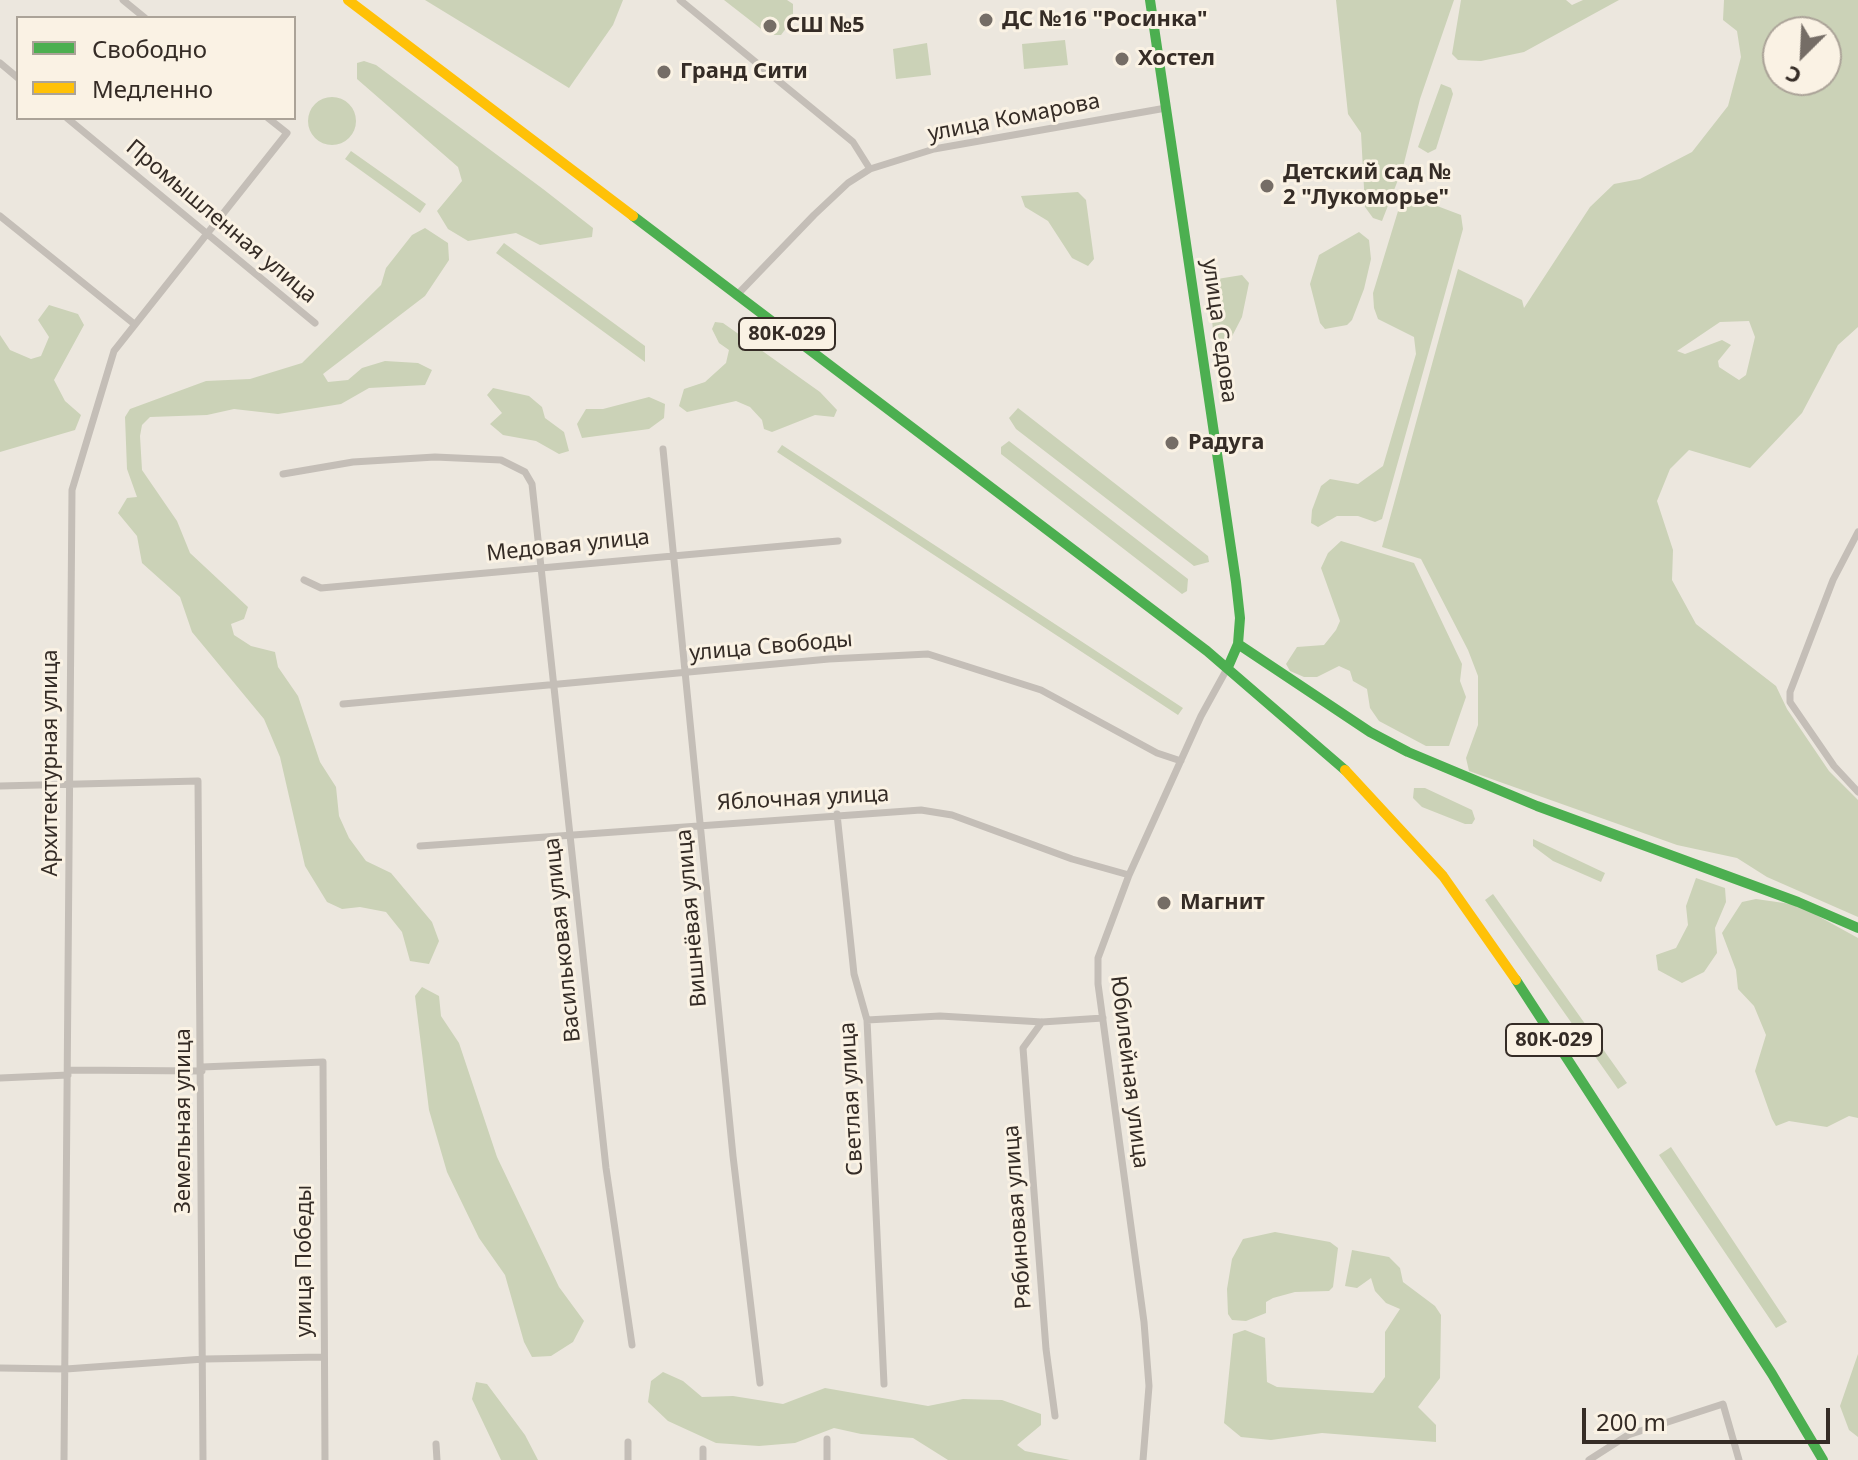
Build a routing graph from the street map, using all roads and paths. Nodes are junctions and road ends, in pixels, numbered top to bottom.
1 (123, 0) edge
2 (348, 0) edge
3 (680, 0) edge
4 (1150, 0) edge
5 (143, 16) edge
6 (0, 63) edge
7 (16, 76) edge
8 (1166, 108) junction
9 (69, 120) edge
10 (271, 120) edge
11 (870, 169) junction
12 (0, 216) edge
13 (207, 232) junction
14 (736, 296) junction
15 (133, 323) junction
16 (315, 323) dead end
17 (663, 449) dead end
18 (283, 474) dead end
19 (1858, 532) edge
20 (838, 541) dead end
21 (673, 554) junction
22 (543, 568) junction
23 (304, 580) dead end
24 (1238, 644) junction
25 (1228, 667) junction
26 (686, 673) junction
27 (556, 686) junction
28 (343, 704) dead end
29 (1181, 761) junction
30 (69, 783) junction
31 (0, 786) edge
32 (1858, 792) edge
33 (837, 814) junction
34 (701, 823) junction
35 (570, 834) junction
36 (420, 846) dead end
37 (1129, 875) junction
38 (1858, 928) edge
39 (1103, 1018) junction
40 (867, 1020) junction
41 (1042, 1022) junction
42 (202, 1069) junction
43 (68, 1072) junction
44 (0, 1078) edge
45 (632, 1345) dead end
46 (324, 1357) junction
47 (204, 1359) junction
48 (0, 1368) edge
49 (66, 1369) junction
50 (760, 1383) dead end
51 (884, 1384) dead end
52 (1055, 1416) dead end
53 (827, 1439) dead end
54 (628, 1442) dead end
55 (436, 1444) dead end
56 (703, 1449) dead end
57 (64, 1460) edge
58 (203, 1460) edge
59 (325, 1460) edge
60 (437, 1460) edge
61 (628, 1460) edge
62 (703, 1460) edge
63 (827, 1460) edge
64 (1143, 1460) edge
65 (1589, 1460) edge
66 (1739, 1460) edge
67 (1823, 1460) edge

1 - 5 street
2 - 14 main road, 80К-029
3 - 11 street
4 - 8 main road, улица Седова
6 - 7 street
8 - 11 street, улица Комарова
8 - 24 main road, улица Седова
9 - 13 street, Промышленная улица
10 - 13 street, Архитектурная улица
11 - 14 street, улица Комарова
12 - 15 street
13 - 15 street, Архитектурная улица
13 - 16 street, Промышленная улица
14 - 25 main road, 80К-029
15 - 30 street, Архитектурная улица
17 - 21 street, Вишнёвая улица
18 - 22 street, Васильковая улица
19 - 32 street
20 - 21 street, Медовая улица
21 - 22 street, Медовая улица
21 - 26 street, Вишнёвая улица
22 - 23 street, Медовая улица
22 - 27 street, Васильковая улица
24 - 25 main road, улица Седова
24 - 38 main road
25 - 29 street, Юбилейная улица
25 - 67 main road, 80К-029
26 - 27 street, улица Свободы
26 - 29 street, улица Свободы
26 - 34 street, Вишнёвая улица
27 - 28 street, улица Свободы
27 - 35 street, Васильковая улица
29 - 37 street, Юбилейная улица
30 - 31 street
30 - 42 street, Земельная улица
30 - 43 street, Архитектурная улица
33 - 34 street, Яблочная улица
33 - 37 street, Яблочная улица
33 - 40 street, Светлая улица
34 - 35 street, Яблочная улица
34 - 50 street, Вишнёвая улица
35 - 36 street, Яблочная улица
35 - 45 street, Васильковая улица
37 - 39 street, Юбилейная улица
39 - 41 street
39 - 64 street, Юбилейная улица
40 - 41 street
40 - 51 street, Светлая улица
41 - 52 street, Рябиновая улица
42 - 43 street
42 - 46 street, улица Победы
42 - 47 street, Земельная улица
43 - 44 street
43 - 49 street, Архитектурная улица
46 - 47 street
46 - 59 street, улица Победы
47 - 49 street
47 - 58 street, Земельная улица
48 - 49 street
49 - 57 street, Архитектурная улица
53 - 63 street
54 - 61 street
55 - 60 street
56 - 62 street
65 - 66 street

